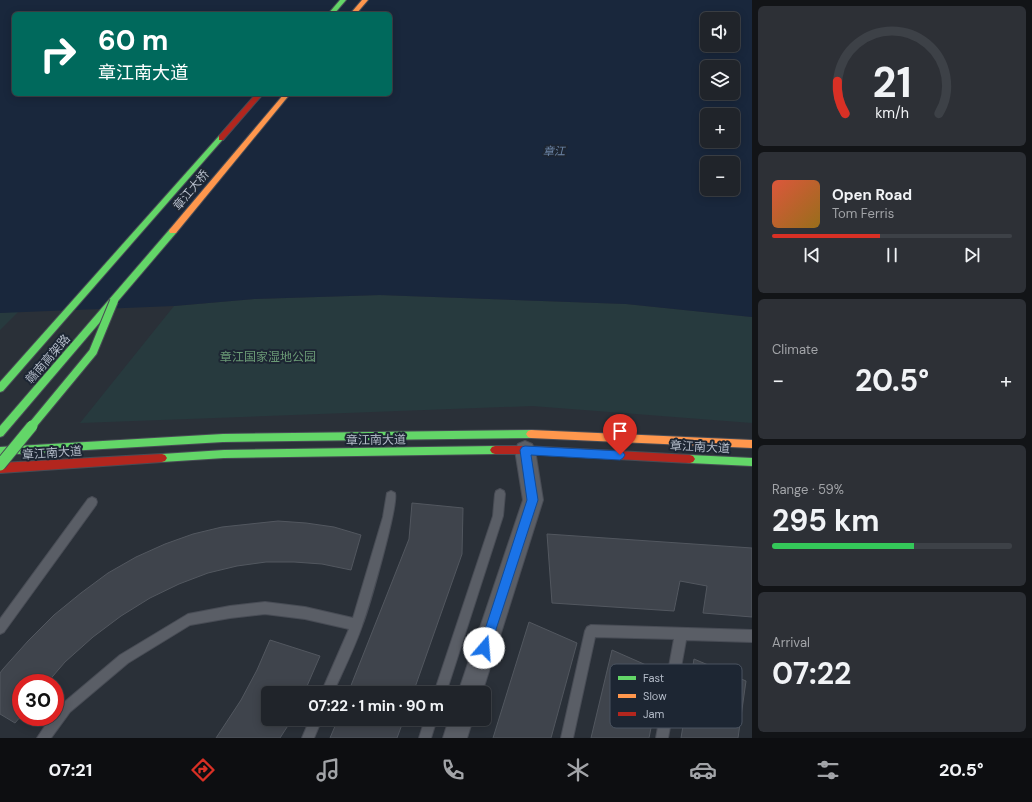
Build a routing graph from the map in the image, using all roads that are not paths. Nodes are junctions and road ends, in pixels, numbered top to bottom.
1 (343, 0) edge
2 (365, 0) edge
3 (333, 12) edge
4 (355, 12) edge
5 (258, 96) edge
6 (285, 96) edge
7 (83, 294) junction
8 (114, 301) junction
9 (5, 368) dead end
10 (0, 388) edge
11 (0, 433) edge
12 (752, 444) edge
13 (525, 450) junction
14 (0, 451) edge
15 (752, 462) edge
16 (0, 465) edge
17 (0, 468) edge
18 (500, 494) dead end
19 (391, 496) dead end
20 (92, 502) dead end
21 (357, 625) junction
22 (0, 628) edge
23 (680, 634) junction
24 (752, 636) edge
25 (675, 664) edge
26 (330, 686) edge
27 (442, 686) edge
28 (472, 686) edge
29 (313, 726) edge
30 (429, 726) edge
31 (459, 726) edge
32 (664, 728) edge
33 (43, 738) edge
34 (308, 738) edge
35 (425, 738) edge
36 (455, 738) edge
37 (567, 738) edge
38 (662, 738) edge

1 - 3 main road
2 - 4 main road
5 - 7 main road, 章江大桥
6 - 8 main road, 章江大桥
7 - 9 main road
7 - 10 main road, 赣南高架路
8 - 11 main road, 赣南高架路
8 - 16 main road, bridge
12 - 14 main road, 章江南大道
13 - 15 main road, 章江南大道
13 - 17 main road, 章江南大道
13 - 28 street
18 - 27 lane
19 - 21 lane
20 - 22 lane
21 - 26 lane
21 - 33 lane
23 - 24 lane
23 - 25 lane
23 - 37 lane
29 - 34 lane
30 - 35 lane
31 - 36 street
32 - 38 lane

